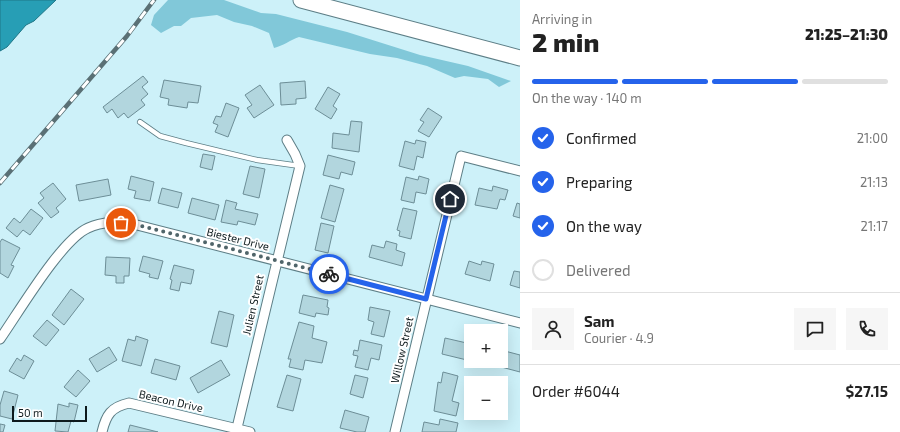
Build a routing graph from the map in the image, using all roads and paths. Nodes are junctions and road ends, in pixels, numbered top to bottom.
1 (301, 0) edge
2 (520, 58) edge
3 (140, 122) dead end
4 (287, 140) dead end
5 (300, 166) junction
6 (520, 171) edge
7 (276, 261) junction
8 (426, 299) junction
9 (520, 323) edge
10 (0, 339) edge
11 (236, 430) edge
12 (102, 432) edge
13 (250, 432) edge
14 (395, 432) edge

1 - 2 main road
3 - 5 lane
4 - 5 street
5 - 7 street, Julien Street
6 - 8 street, Willow Street
7 - 8 street, Biester Drive
7 - 10 street, Biester Drive
7 - 11 street, Julien Street
8 - 9 street, Biester Drive
8 - 14 street, Willow Street
11 - 12 street, Beacon Drive
11 - 13 street, Beacon Drive

